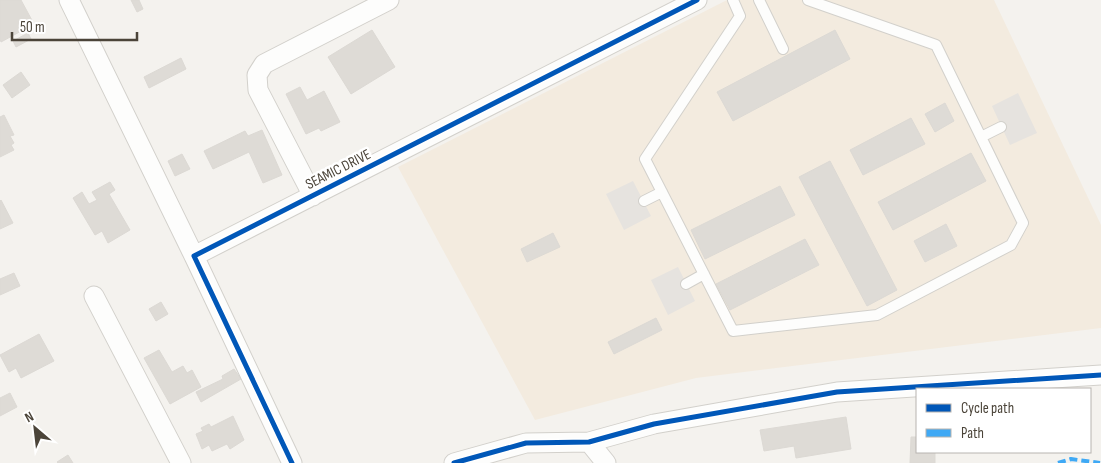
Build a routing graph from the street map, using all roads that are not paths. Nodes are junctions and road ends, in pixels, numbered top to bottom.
1 (69, 0) edge
2 (390, 0) edge
3 (697, 0) edge
4 (733, 0) edge
5 (759, 0) edge
6 (808, 0) edge
7 (783, 49) dead end
8 (1001, 127) dead end
9 (981, 137) junction
10 (662, 192) junction
11 (314, 196) junction
12 (644, 201) dead end
13 (194, 256) junction
14 (704, 274) junction
15 (686, 284) dead end
16 (94, 296) dead end
17 (1101, 375) edge
18 (589, 442) junction
19 (181, 463) edge
20 (292, 463) edge
21 (454, 463) edge
22 (606, 463) edge

1 - 13 street
2 - 11 street
3 - 11 street, SEAMIC DRIVE
4 - 10 lane
5 - 7 lane
6 - 9 lane
8 - 9 lane
9 - 14 lane
10 - 12 lane
10 - 14 lane
11 - 13 street, SEAMIC DRIVE
13 - 20 street
14 - 15 lane
16 - 19 street
17 - 18 street
18 - 21 street
18 - 22 street

